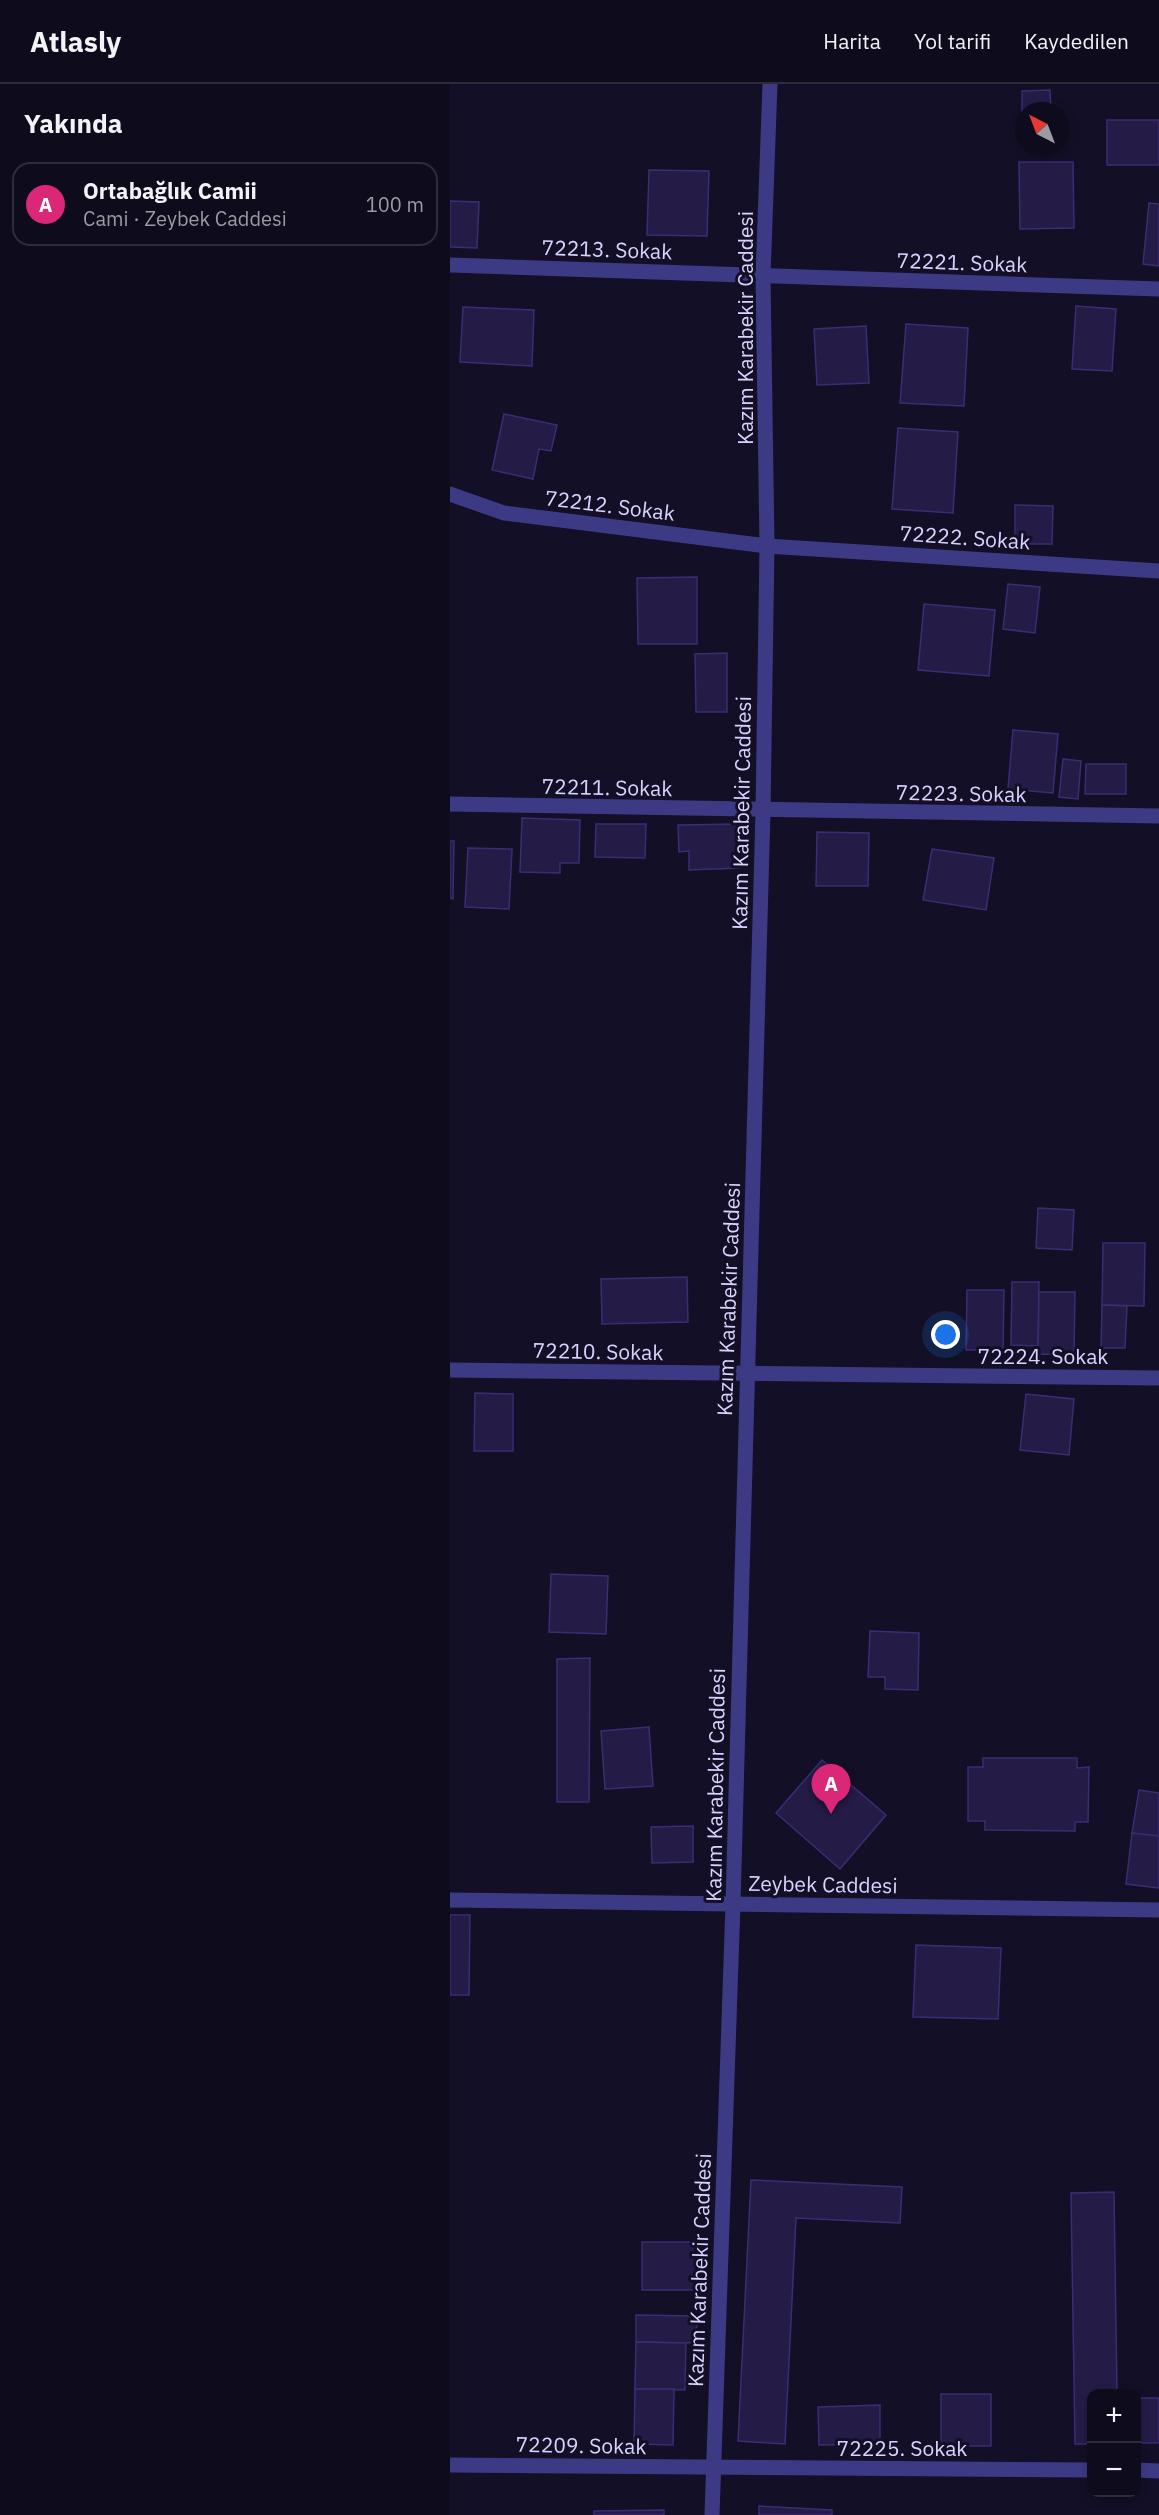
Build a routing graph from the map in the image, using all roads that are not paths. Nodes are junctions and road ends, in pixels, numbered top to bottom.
1 (770, 84) edge
2 (450, 265) edge
3 (764, 276) junction
4 (1159, 289) edge
5 (450, 494) edge
6 (767, 546) junction
7 (1159, 571) edge
8 (450, 804) edge
9 (763, 811) junction
10 (1159, 816) edge
11 (450, 1370) edge
12 (746, 1374) junction
13 (1159, 1378) edge
14 (450, 1900) edge
15 (733, 1904) junction
16 (1159, 1910) edge
17 (450, 2465) edge
18 (712, 2468) junction
19 (1087, 2470) edge
20 (1141, 2470) edge
21 (1159, 2471) edge
22 (712, 2515) edge

1 - 3 street, Kazım Karabekir Caddesi
2 - 3 street, 72213. Sokak
3 - 4 street, 72221. Sokak
3 - 6 street, Kazım Karabekir Caddesi
5 - 6 street, 72212. Sokak
6 - 7 street, 72222. Sokak
6 - 9 street, Kazım Karabekir Caddesi
8 - 9 street, 72211. Sokak
9 - 10 street, 72223. Sokak
9 - 12 street, Kazım Karabekir Caddesi
11 - 12 street, 72210. Sokak
12 - 13 street, 72224. Sokak
12 - 15 street, Kazım Karabekir Caddesi
14 - 15 street, Zeybek Caddesi
15 - 16 street, Zeybek Caddesi
15 - 18 street, Kazım Karabekir Caddesi
17 - 18 street, 72209. Sokak
18 - 19 street, 72225. Sokak
18 - 22 street, Kazım Karabekir Caddesi
20 - 21 street

